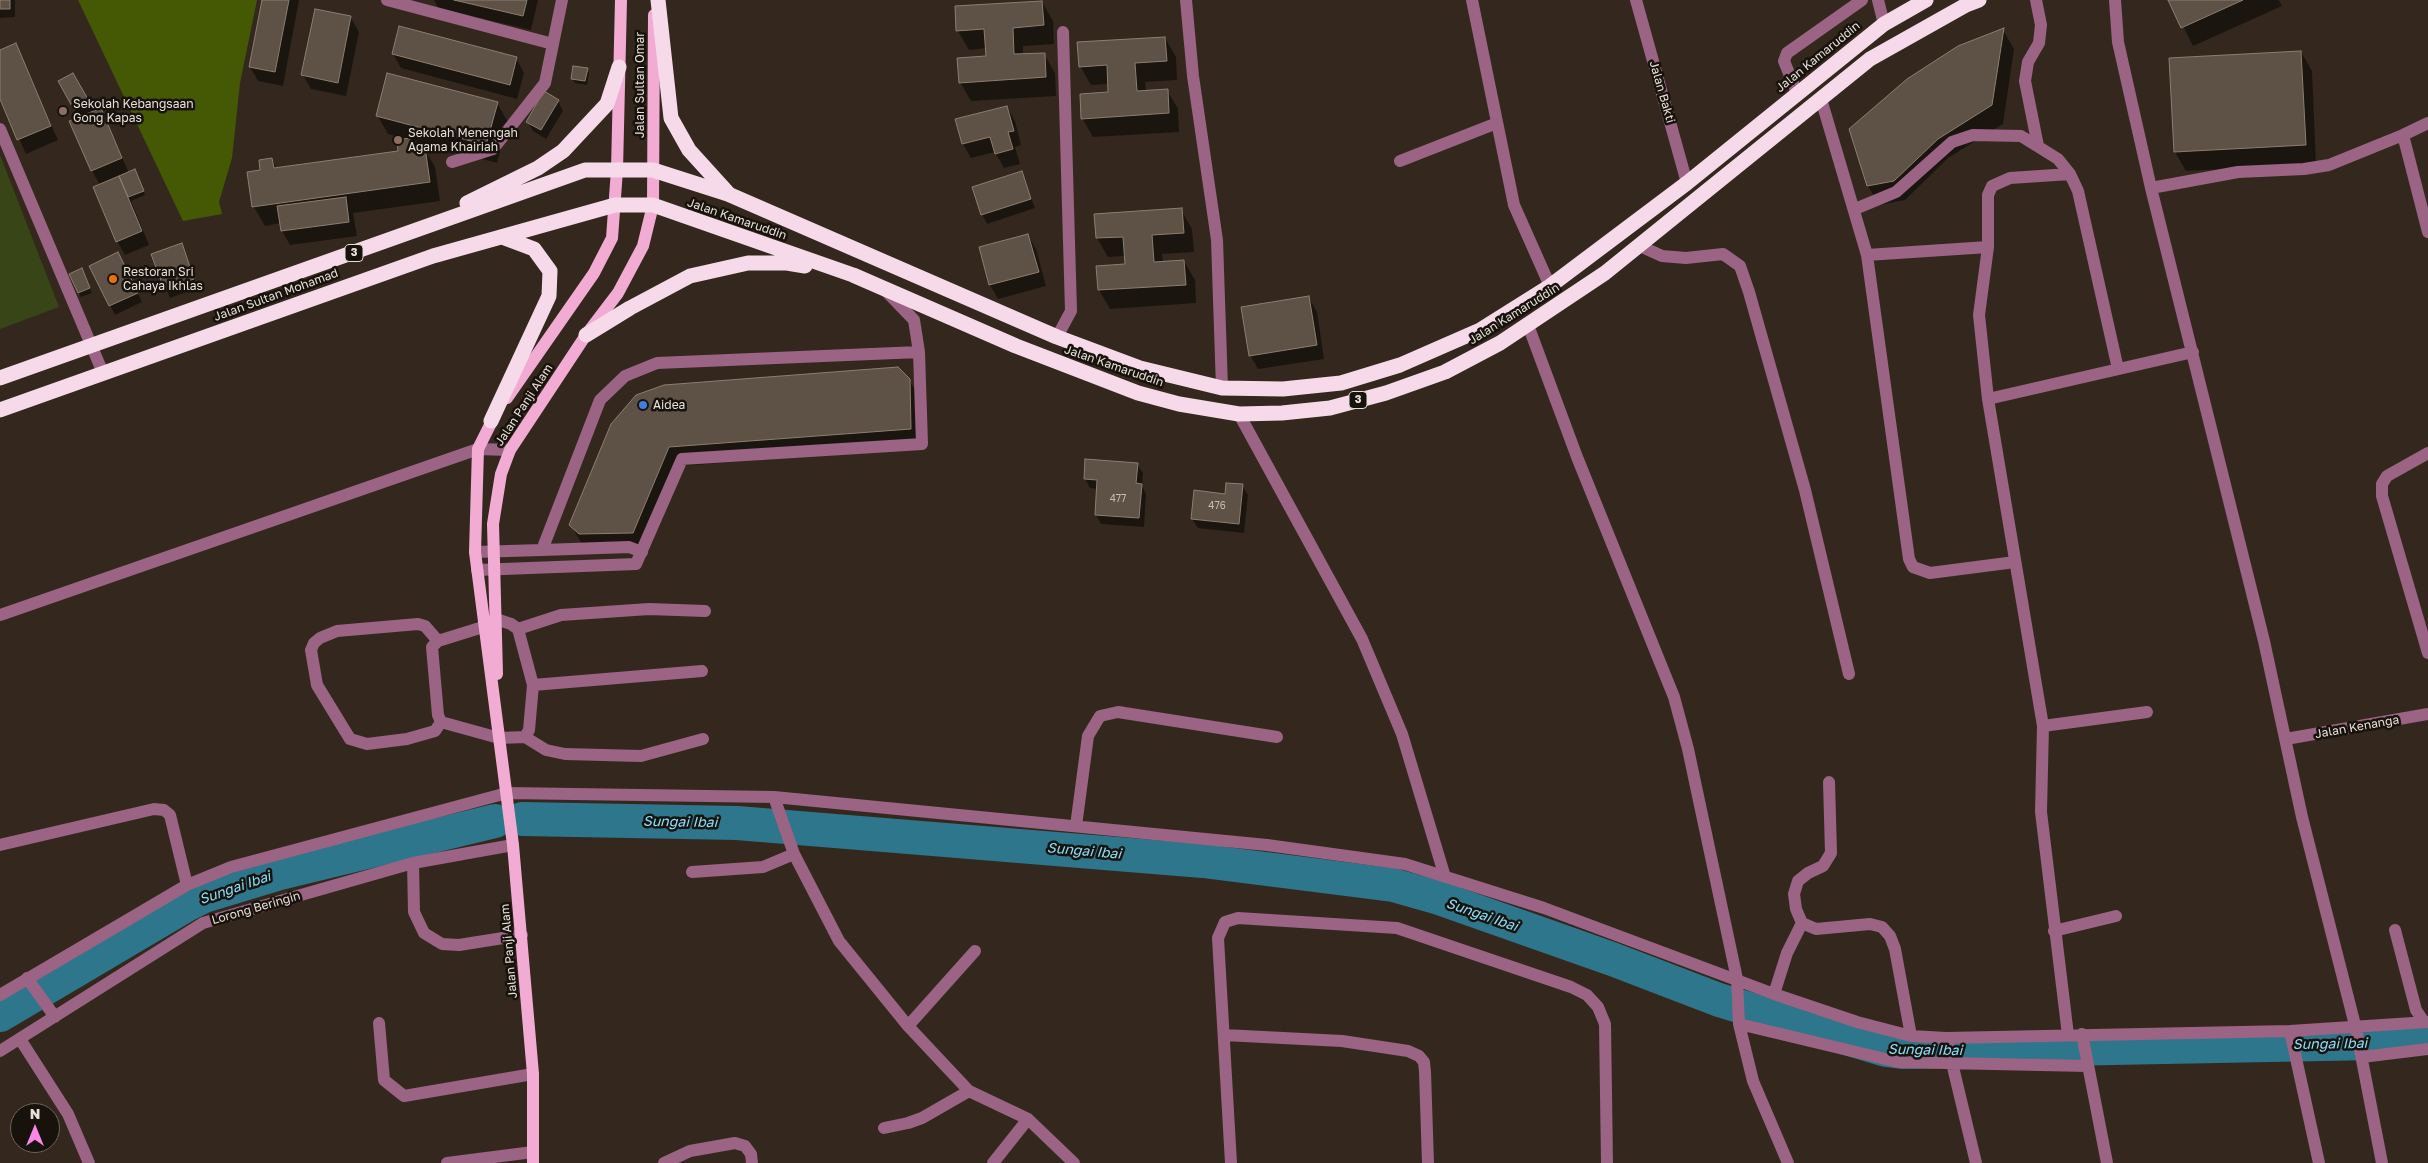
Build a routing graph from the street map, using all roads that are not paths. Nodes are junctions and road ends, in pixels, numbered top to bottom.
1 (387, 0) edge
2 (562, 0) edge
3 (621, 0) edge
4 (656, 0) edge
5 (1186, 0) edge
6 (1472, 0) edge
7 (1636, 0) edge
8 (1862, 0) edge
9 (1878, 0) edge
10 (1926, 0) edge
11 (1980, 0) edge
12 (2036, 0) edge
13 (2115, 0) edge
14 (1884, 24) junction
15 (1063, 32) dead end
16 (553, 44) junction
17 (619, 67) junction
18 (1797, 93) junction
19 (1821, 99) junction
20 (1497, 122) junction
21 (2428, 123) edge
22 (0, 129) edge
23 (2403, 135) junction
24 (2038, 146) junction
25 (452, 162) dead end
26 (1400, 162) dead end
27 (617, 170) junction
28 (653, 170) junction
29 (2070, 174) junction
30 (1688, 183) junction
31 (2150, 188) junction
32 (728, 194) junction
33 (615, 204) junction
34 (653, 206) junction
35 (1855, 209) junction
36 (2428, 232) edge
37 (398, 237) junction
38 (502, 237) junction
39 (1640, 246) junction
40 (1988, 247) junction
41 (1867, 255) junction
42 (853, 275) junction
43 (1550, 286) junction
44 (884, 289) junction
45 (1528, 325) junction
46 (586, 335) junction
47 (1057, 337) junction
48 (92, 346) junction
49 (919, 352) junction
50 (2193, 352) junction
51 (2118, 369) junction
52 (103, 373) junction
53 (0, 378) edge
54 (1222, 388) junction
55 (1988, 399) junction
56 (0, 410) edge
57 (1239, 414) junction
58 (491, 422) junction
59 (478, 449) junction
60 (510, 450) junction
61 (2428, 453) edge
62 (542, 550) junction
63 (475, 552) junction
64 (494, 552) junction
65 (642, 552) junction
66 (2015, 562) junction
67 (476, 570) junction
68 (494, 570) junction
69 (705, 612) dead end
70 (0, 615) edge
71 (496, 619) junction
72 (484, 627) junction
73 (518, 630) junction
74 (438, 641) junction
75 (2428, 653) edge
76 (702, 671) dead end
77 (1849, 674) dead end
78 (533, 685) junction
79 (2147, 712) dead end
80 (2428, 714) edge
81 (441, 722) junction
82 (2043, 726) junction
83 (525, 737) junction
84 (499, 738) junction
85 (1277, 738) dead end
86 (702, 739) dead end
87 (2286, 739) junction
88 (1829, 782) dead end
89 (507, 793) junction
90 (774, 798) junction
91 (1076, 826) junction
92 (513, 844) junction
93 (0, 845) edge
94 (794, 853) junction
95 (413, 863) junction
96 (692, 872) dead end
97 (1445, 877) junction
98 (187, 885) junction
99 (2116, 916) dead end
100 (1802, 923) junction
101 (2395, 930) dead end
102 (2054, 931) junction
103 (522, 935) junction
104 (975, 951) dead end
105 (1737, 980) junction
106 (30, 981) junction
107 (1774, 994) junction
108 (0, 995) edge
109 (55, 1017) junction
110 (2426, 1022) edge
111 (379, 1023) dead end
112 (1739, 1023) junction
113 (908, 1026) junction
114 (2356, 1029) junction
115 (2290, 1032) junction
116 (2068, 1034) junction
117 (2082, 1034) junction
118 (1224, 1035) junction
119 (1911, 1036) junction
120 (1947, 1038) junction
121 (20, 1039) junction
122 (2428, 1049) edge
123 (0, 1051) edge
124 (2361, 1056) junction
125 (1952, 1062) junction
126 (2088, 1065) junction
127 (533, 1074) junction
128 (969, 1091) junction
129 (1028, 1119) junction
130 (884, 1128) dead end
131 (533, 1157) edge
132 (89, 1163) edge
133 (447, 1163) edge
134 (664, 1163) edge
135 (752, 1163) edge
136 (993, 1163) edge
137 (1074, 1163) edge
138 (1231, 1163) edge
139 (1428, 1163) edge
140 (1608, 1163) edge
141 (1788, 1163) edge
142 (1976, 1163) edge
143 (2107, 1163) edge
144 (2319, 1163) edge
145 (2382, 1163) edge

1 - 16 street
2 - 16 street
3 - 17 main road, Jalan Sultan Omar
4 - 28 main road, Jalan Sultan Omar
4 - 32 highway
5 - 54 street
6 - 20 street
7 - 30 street, Jalan Bakti
8 - 18 street
9 - 14 street
10 - 14 highway, Jalan Kamaruddin / 3
11 - 19 highway, Jalan Kamaruddin / 3
12 - 24 street
13 - 31 street
14 - 18 highway, Jalan Kamaruddin / 3
15 - 47 street
16 - 25 street
17 - 27 main road, Jalan Sultan Omar
17 - 37 highway
18 - 30 highway, Jalan Kamaruddin / 3
19 - 35 street
19 - 39 highway, Jalan Kamaruddin / 3
20 - 26 street
20 - 43 street
21 - 23 street
22 - 48 street
23 - 31 street
23 - 36 street
24 - 29 street
24 - 35 street
27 - 28 highway, Jalan Kamaruddin / 3
27 - 33 main road, Jalan Panji Alam
27 - 37 highway, Jalan Sultan Mohamad / 3
28 - 32 highway, Jalan Kamaruddin / 3
28 - 34 main road, Jalan Panji Alam
29 - 40 street
29 - 51 street
30 - 43 highway, Jalan Kamaruddin / 3
31 - 50 street
32 - 47 highway, Jalan Kamaruddin / 3
33 - 34 highway, Jalan Sultan Mohamad / 3
33 - 38 highway, Jalan Sultan Mohamad / 3
33 - 58 main road, Jalan Panji Alam
34 - 42 highway, Jalan Kamaruddin / 3
34 - 46 main road, Jalan Panji Alam
35 - 41 street
37 - 48 highway, Jalan Sultan Mohamad / 3
38 - 52 highway, Jalan Sultan Mohamad / 3
38 - 58 highway
39 - 45 highway, Jalan Kamaruddin / 3
39 - 77 street
40 - 41 street
40 - 55 street
41 - 66 street
42 - 44 highway, Jalan Kamaruddin / 3
42 - 46 highway
43 - 54 highway, Jalan Kamaruddin / 3
44 - 49 street
44 - 57 highway, Jalan Kamaruddin / 3
45 - 57 highway, Jalan Kamaruddin / 3
45 - 105 street
46 - 60 main road, Jalan Panji Alam
47 - 54 highway, Jalan Kamaruddin / 3
48 - 52 street
48 - 53 highway, Jalan Sultan Mohamad / 3
49 - 62 street
49 - 65 street
50 - 51 street
50 - 87 street
51 - 55 street
52 - 56 highway, Jalan Sultan Mohamad / 3
55 - 66 street
57 - 97 street
58 - 59 main road, Jalan Panji Alam
59 - 60 street
59 - 63 main road, Jalan Panji Alam
59 - 70 street
60 - 64 main road, Jalan Panji Alam
61 - 75 street
62 - 64 street
62 - 65 street
63 - 64 street
63 - 67 main road, Jalan Panji Alam
64 - 68 main road, Jalan Panji Alam
65 - 68 street
66 - 82 street
67 - 68 street
67 - 72 main road, Jalan Panji Alam
68 - 71 main road, Jalan Panji Alam
69 - 73 street
71 - 73 street
71 - 84 main road, Jalan Panji Alam
72 - 74 street
72 - 84 main road, Jalan Panji Alam
73 - 78 street
74 - 81 street
74 - 81 street
76 - 78 street
78 - 83 street
79 - 82 street
80 - 87 street, Jalan Kenanga
81 - 84 street
82 - 102 street
83 - 84 street
83 - 86 street
84 - 89 main road, Jalan Panji Alam
85 - 91 street
87 - 114 street
88 - 100 street
89 - 90 street
89 - 92 main road, Jalan Panji Alam
89 - 98 street
90 - 91 street
90 - 94 street
91 - 97 street
92 - 95 street, Lorong Beringin
92 - 103 main road, Jalan Panji Alam
93 - 98 street
94 - 96 street
94 - 113 street
95 - 103 street
95 - 109 street, Lorong Beringin
97 - 105 street
98 - 106 street
99 - 102 street
100 - 107 street
100 - 119 street
101 - 110 street
102 - 116 street
103 - 127 main road, Jalan Panji Alam
104 - 113 street
105 - 107 street
105 - 112 street
106 - 108 street
106 - 109 street
107 - 119 street
109 - 121 street, Lorong Beringin
110 - 114 street
111 - 127 street
112 - 125 street
112 - 141 street
113 - 128 street
114 - 115 street
114 - 124 street
115 - 117 street
115 - 144 street
116 - 117 street
116 - 120 street
117 - 126 street
118 - 138 street
118 - 139 street
118 - 140 street
119 - 120 street
120 - 125 street
121 - 123 street, Lorong Beringin
121 - 132 street
122 - 124 street
124 - 145 street
125 - 126 street
125 - 142 street
126 - 143 street
127 - 131 main road, Jalan Panji Alam
128 - 129 street
128 - 130 street
129 - 136 street
129 - 137 street
131 - 133 street
134 - 135 street

